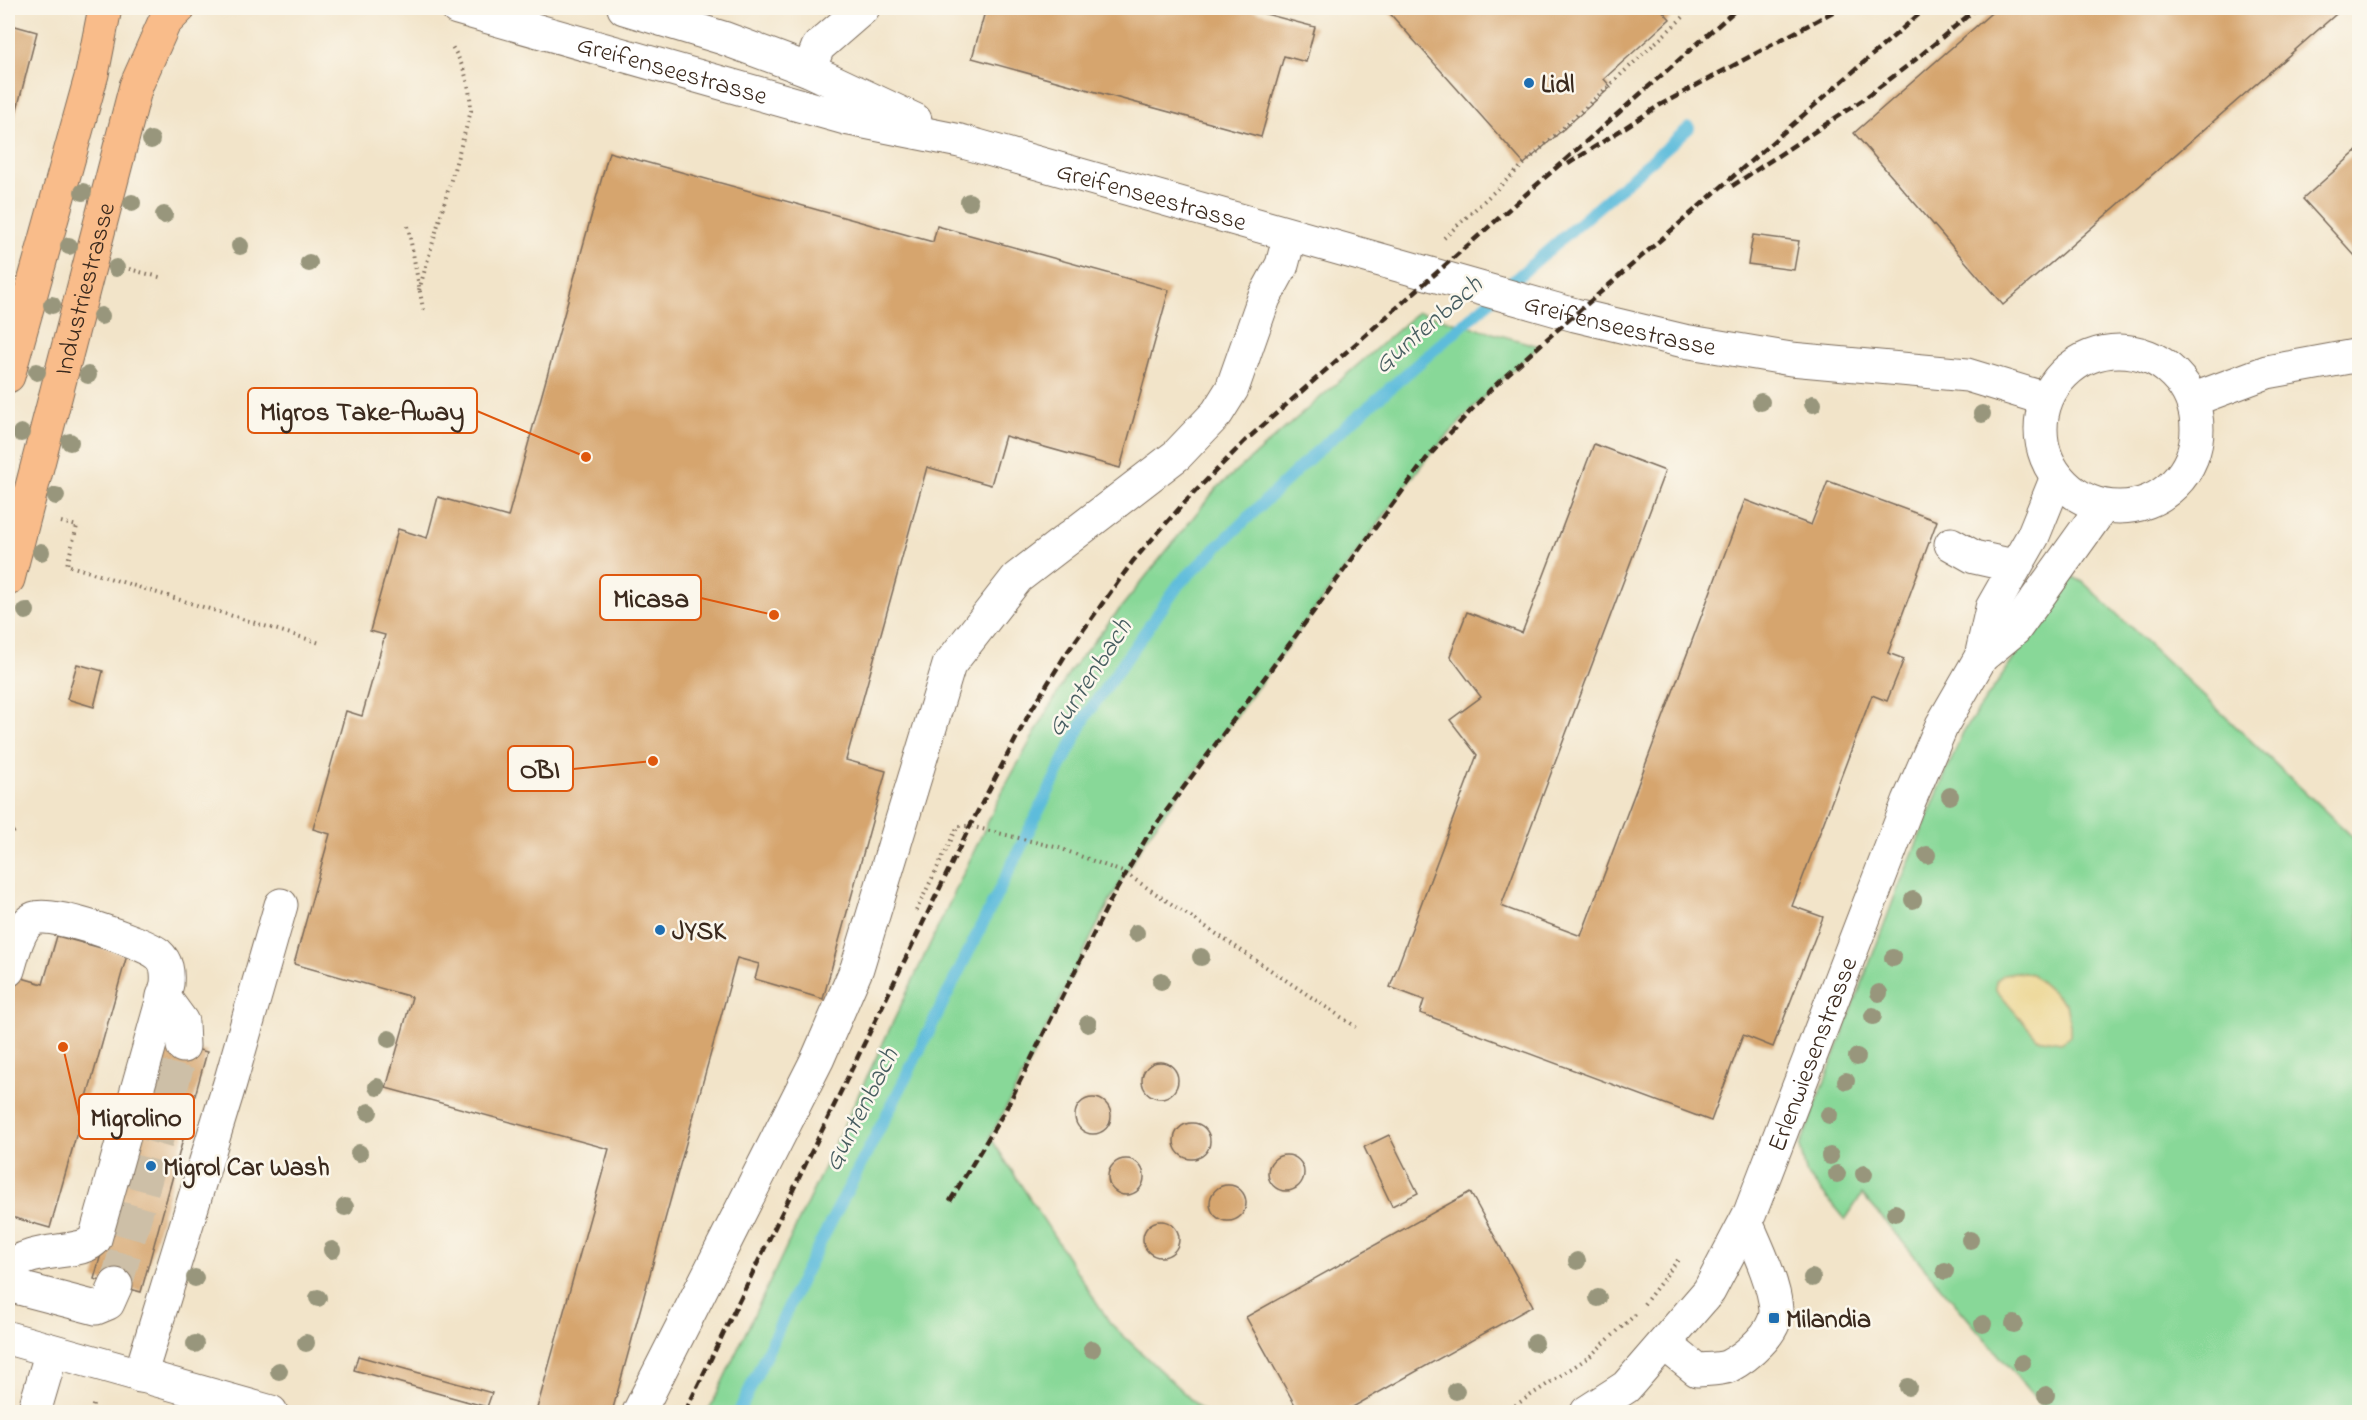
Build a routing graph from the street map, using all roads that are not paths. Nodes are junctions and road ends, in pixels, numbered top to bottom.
1 (105, 8) edge
2 (179, 8) edge
3 (457, 8) edge
4 (624, 8) edge
5 (863, 8) edge
6 (809, 70) junction
7 (730, 87) junction
8 (960, 141) junction
9 (1290, 235) junction
10 (2360, 355) edge
11 (8, 376) edge
12 (2046, 399) junction
13 (2192, 400) junction
14 (2057, 477) junction
15 (2103, 506) junction
16 (1951, 544) dead end
17 (2014, 566) junction
18 (8, 579) edge
19 (1981, 657) junction
20 (281, 905) dead end
21 (8, 970) edge
22 (163, 996) junction
23 (183, 1046) tunnel mouth
24 (1746, 1222) junction
25 (8, 1269) edge
26 (8, 1285) edge
27 (117, 1285) tunnel mouth
28 (8, 1338) edge
29 (1665, 1344) junction
30 (52, 1351) junction
31 (140, 1376) junction
32 (34, 1413) edge
33 (271, 1413) edge
34 (639, 1413) edge
35 (1587, 1413) edge

1 - 11 main road, Industriestrasse
2 - 18 main road, Industriestrasse
3 - 7 street, Greifenseestrasse
4 - 6 street, Greifenseestrasse
5 - 6 street
6 - 7 street
6 - 8 street, Greifenseestrasse
7 - 8 street, Greifenseestrasse
8 - 9 street, Greifenseestrasse
9 - 12 street, Greifenseestrasse
9 - 34 street
10 - 13 street
12 - 13 street
12 - 14 street
13 - 15 street
14 - 15 street
14 - 17 street, Erlenwiesenstrasse
15 - 19 street, Erlenwiesenstrasse
16 - 17 street
17 - 19 street, Erlenwiesenstrasse
19 - 24 street, Erlenwiesenstrasse
20 - 31 street
21 - 22 street
22 - 23 street
22 - 25 street
24 - 29 street, Erlenwiesenstrasse
24 - 29 street
26 - 27 street
28 - 30 street
29 - 35 street, Erlenwiesenstrasse
30 - 31 street
30 - 32 street
31 - 33 street

